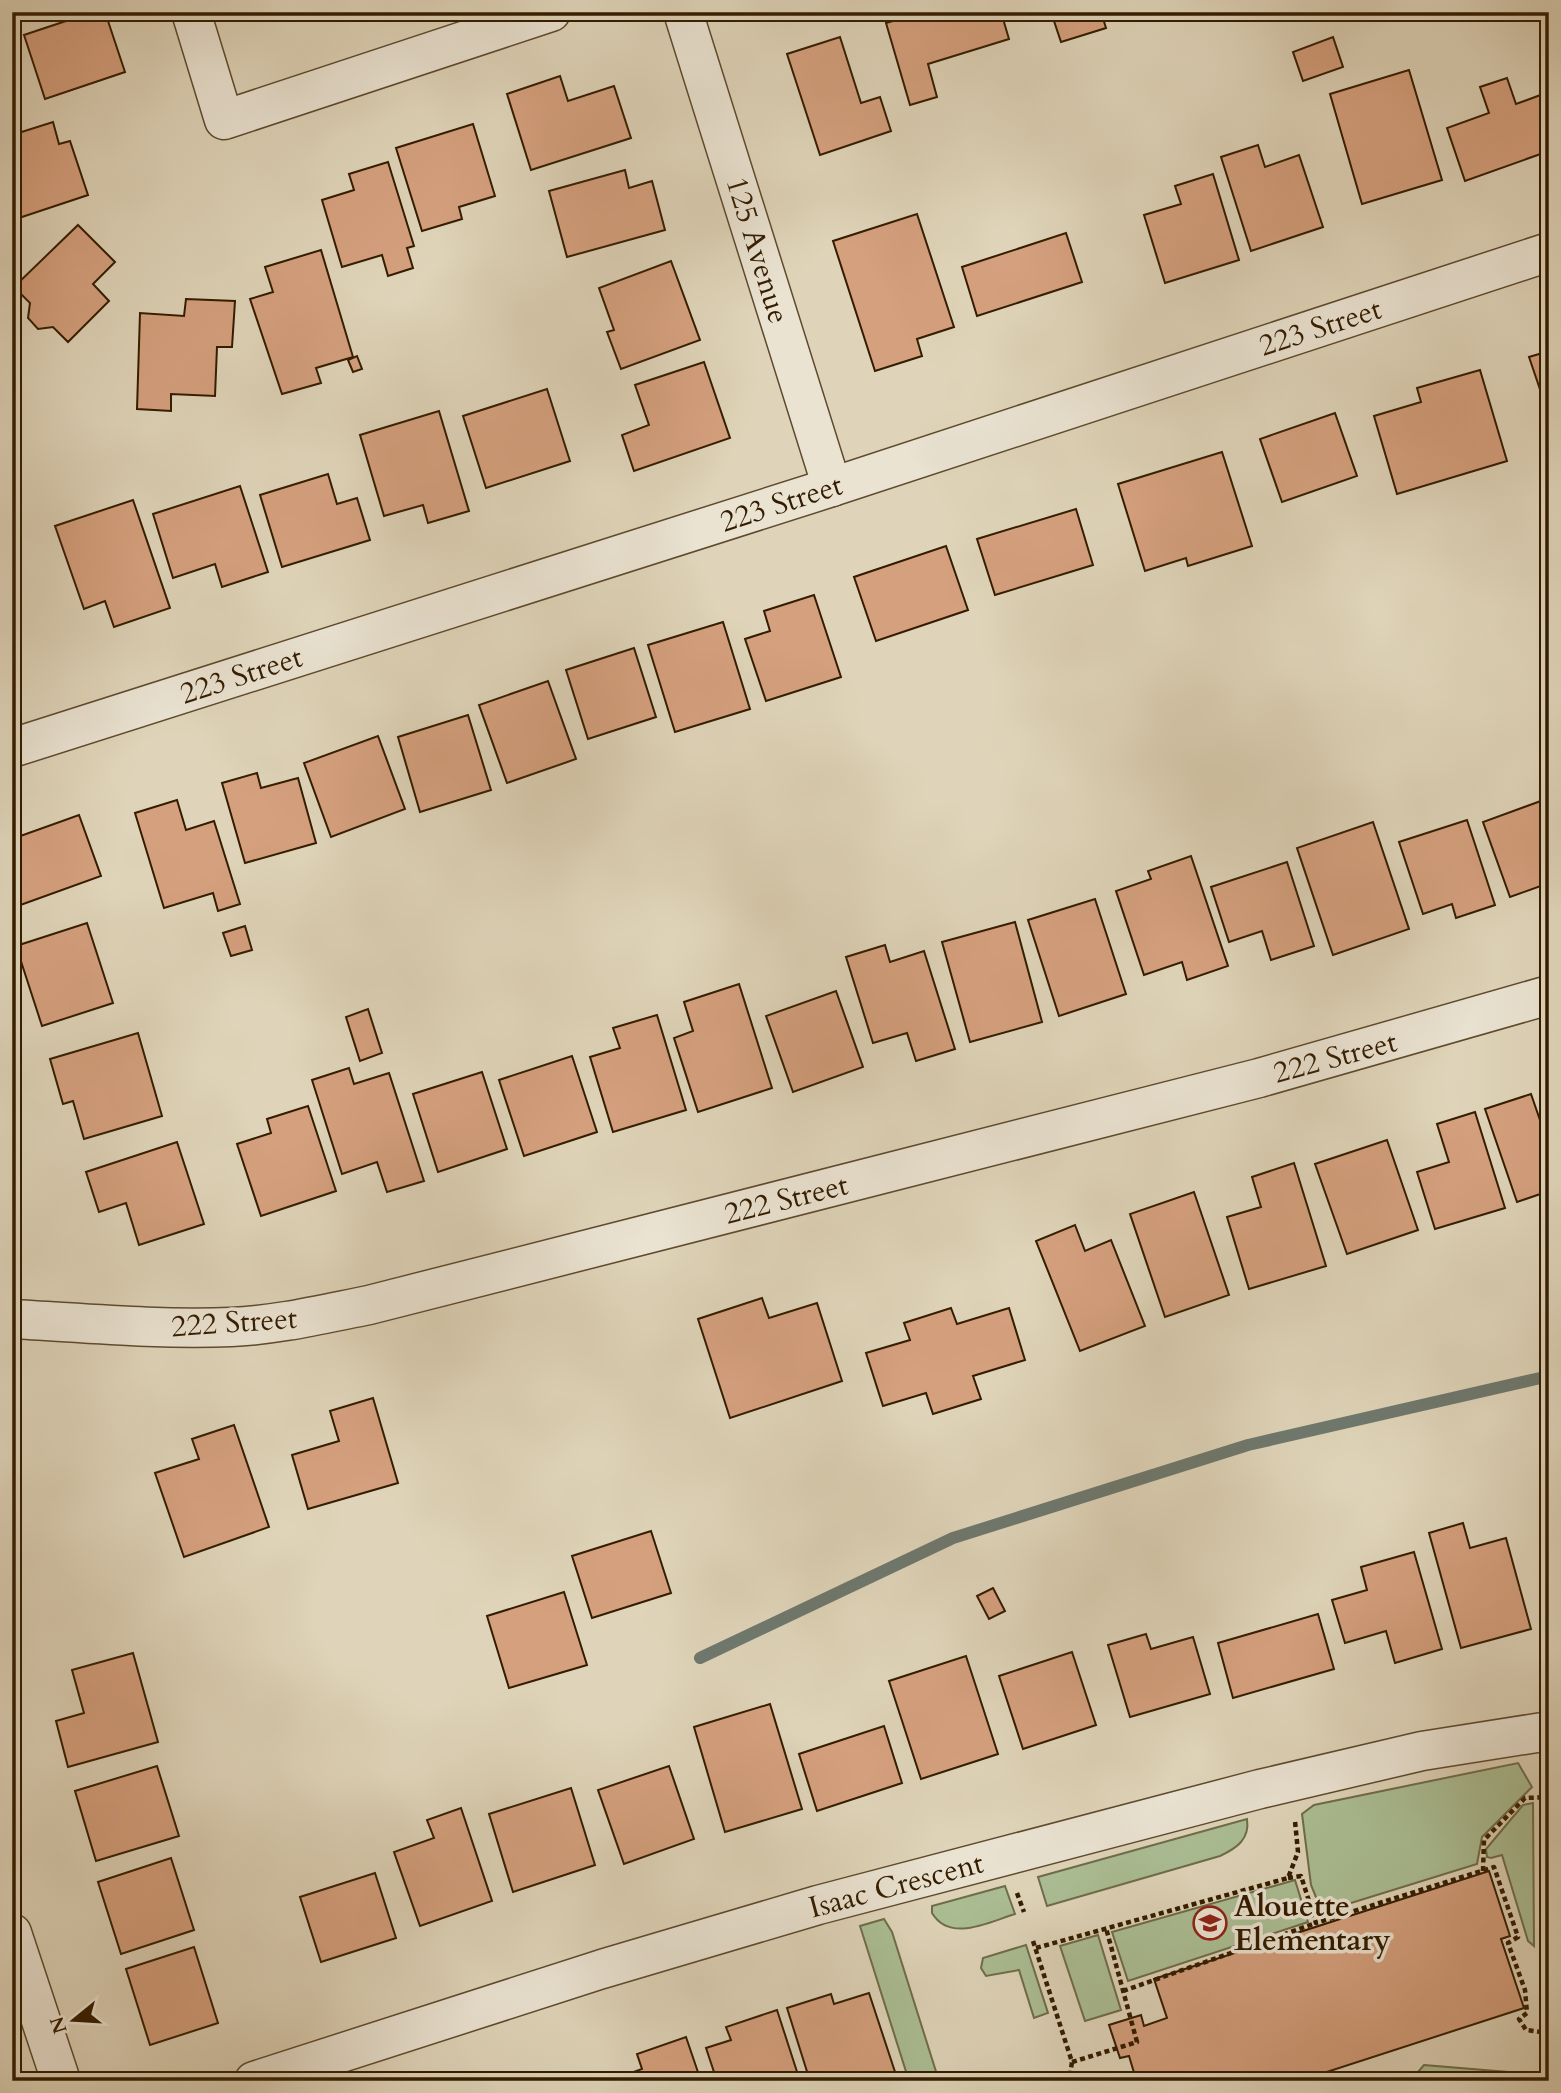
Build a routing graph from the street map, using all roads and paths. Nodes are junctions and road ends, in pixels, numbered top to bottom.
1 (191, 12) edge
2 (551, 12) edge
3 (683, 12) edge
4 (1549, 252) edge
5 (832, 487) junction
6 (12, 748) edge
7 (1549, 995) edge
8 (12, 1319) edge
9 (1549, 1731) edge
10 (1549, 1797) edge
11 (1295, 1819) dead end
12 (1483, 1871) junction
13 (1288, 1878) junction
14 (1317, 1923) junction
15 (1105, 1928) junction
16 (12, 1933) edge
17 (1033, 1941) dead end
18 (1035, 1948) junction
19 (1123, 1991) junction
20 (1549, 2033) edge
21 (1072, 2062) junction
22 (61, 2081) edge
23 (254, 2081) edge
24 (1069, 2081) edge

1 - 2 street
3 - 5 street, 125 Avenue
4 - 5 street, 223 Street
5 - 6 street, 223 Street
7 - 8 street, 222 Street
9 - 23 street, Isaac Crescent
10 - 12 path
11 - 13 path
12 - 14 path
12 - 20 path
13 - 14 path
13 - 15 path
14 - 19 path
15 - 18 path
15 - 19 path
16 - 22 street
17 - 18 path
18 - 21 path
19 - 21 path
21 - 24 path

